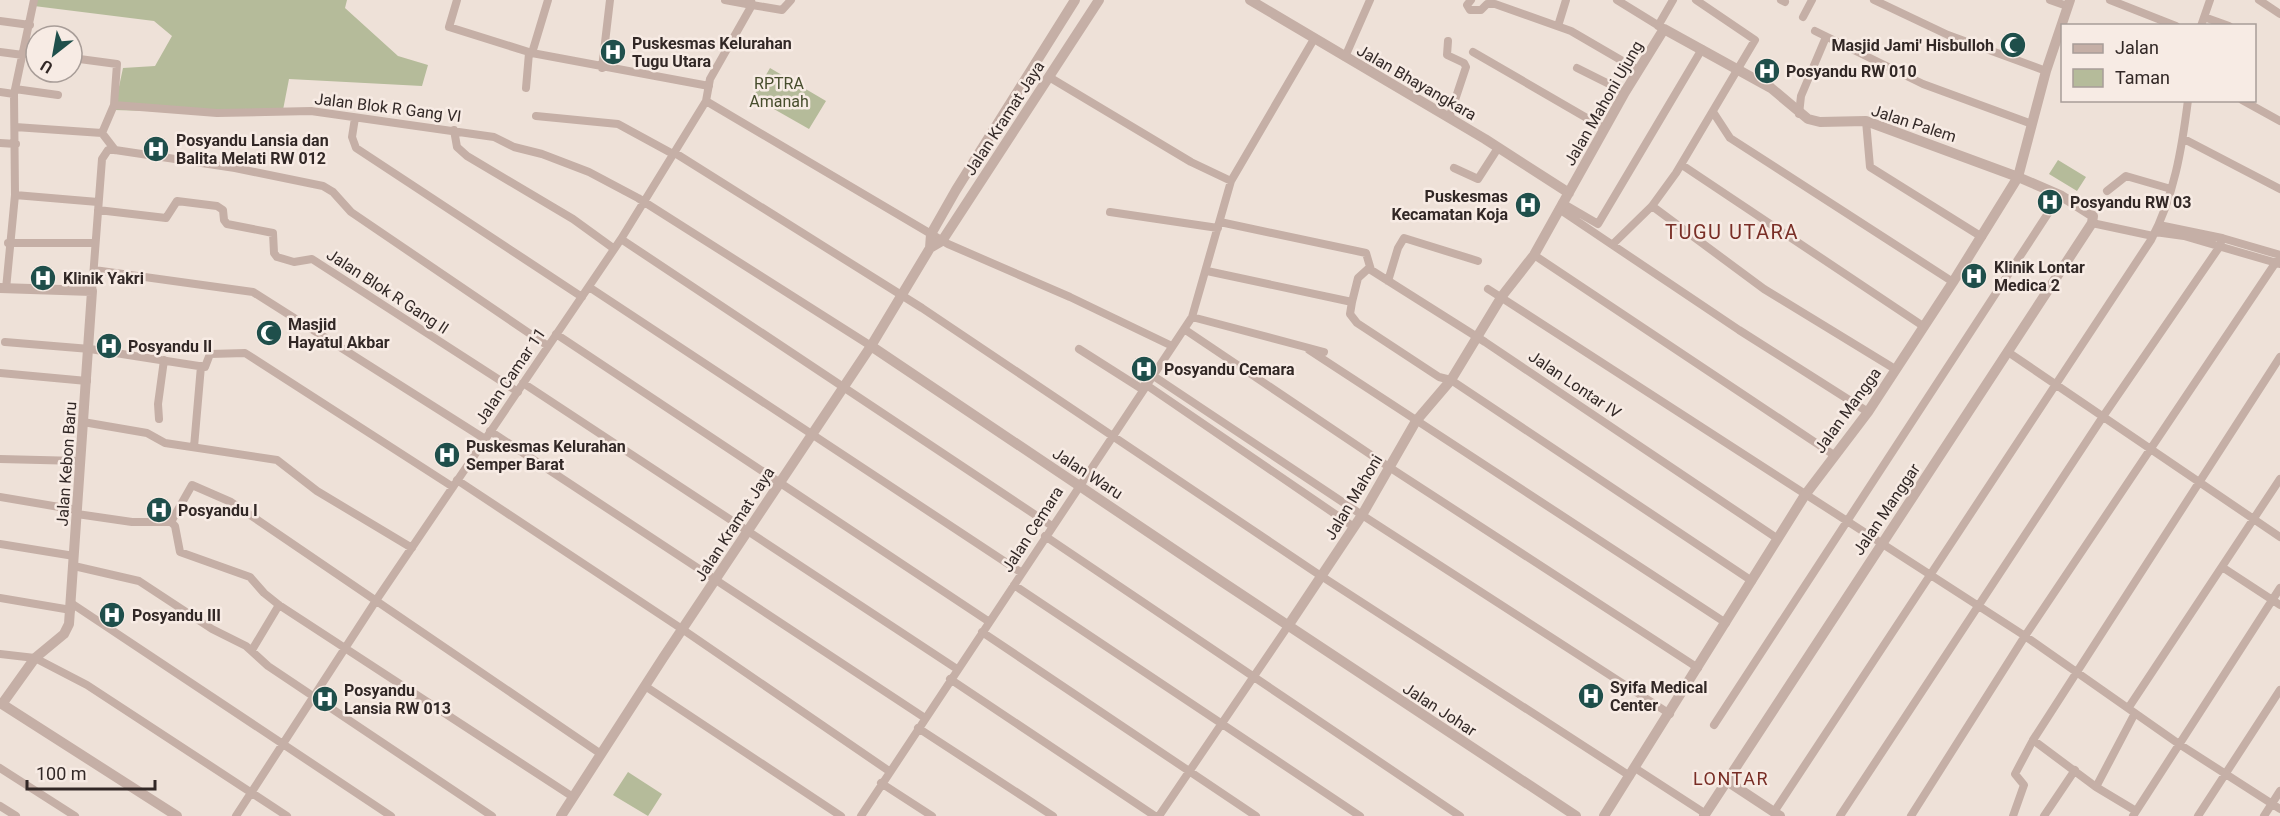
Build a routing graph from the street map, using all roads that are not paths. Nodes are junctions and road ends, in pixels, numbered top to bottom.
1 (34, 0) edge
2 (457, 0) edge
3 (548, 0) edge
4 (610, 0) edge
5 (725, 0) edge
6 (791, 0) edge
7 (1075, 0) edge
8 (1099, 0) edge
9 (1250, 0) edge
10 (1370, 0) edge
11 (1471, 0) edge
12 (1566, 0) edge
13 (1617, 0) edge
14 (1673, 0) edge
15 (1696, 0) edge
16 (1812, 0) edge
17 (1874, 0) edge
18 (2050, 0) edge
19 (2110, 0) edge
20 (2210, 0) edge
21 (2259, 0) edge
22 (752, 3) edge
23 (2067, 4) edge
24 (2280, 14) edge
25 (1803, 17) dead end
26 (0, 21) edge
27 (2202, 21) edge
28 (24, 24) edge
29 (30, 24) edge
30 (2171, 24) edge
31 (2218, 24) edge
32 (1558, 26) junction
33 (1661, 27) junction
34 (1815, 31) dead end
35 (1826, 37) junction
36 (1314, 39) junction
37 (1448, 41) dead end
38 (24, 49) edge
39 (1702, 49) junction
40 (0, 52) edge
41 (1473, 52) dead end
42 (23, 53) junction
43 (531, 53) junction
44 (1345, 57) junction
45 (84, 60) edge
46 (602, 68) junction
47 (1577, 68) dead end
48 (1737, 68) junction
49 (1638, 70) junction
50 (2046, 71) junction
51 (1049, 76) junction
52 (709, 86) junction
53 (526, 88) dead end
54 (0, 92) edge
55 (15, 92) junction
56 (1625, 92) junction
57 (58, 95) dead end
58 (706, 101) junction
59 (2188, 102) edge
60 (2246, 102) edge
61 (114, 105) junction
62 (1713, 112) junction
63 (1799, 114) junction
64 (536, 116) dead end
65 (355, 118) junction
66 (1449, 118) junction
67 (1866, 121) junction
68 (2280, 121) edge
69 (2032, 124) junction
70 (15, 127) junction
71 (1604, 128) junction
72 (454, 130) junction
73 (102, 133) junction
74 (2184, 139) junction
75 (0, 143) edge
76 (16, 144) junction
77 (1498, 148) junction
78 (115, 150) junction
79 (674, 154) junction
80 (1682, 165) junction
81 (1454, 168) dead end
82 (2018, 177) junction
83 (1231, 181) junction
84 (2171, 189) junction
85 (2280, 189) edge
86 (2107, 191) dead end
87 (1569, 193) junction
88 (15, 195) junction
89 (2060, 195) junction
90 (644, 202) junction
91 (98, 206) junction
92 (1560, 206) junction
93 (1652, 206) junction
94 (1110, 212) dead end
95 (2093, 221) junction
96 (1219, 225) junction
97 (2156, 231) junction
98 (931, 234) junction
99 (1982, 237) junction
100 (621, 239) junction
101 (942, 241) junction
102 (8, 243) junction
103 (95, 243) junction
104 (2221, 243) junction
105 (1613, 244) junction
106 (614, 248) junction
107 (930, 248) junction
108 (1534, 255) junction
109 (2279, 259) edge
110 (1478, 261) dead end
111 (1369, 268) junction
112 (94, 270) junction
113 (1207, 271) junction
114 (1388, 281) junction
115 (1953, 282) junction
116 (589, 287) junction
117 (3, 288) edge
118 (1488, 289) dead end
119 (92, 291) junction
120 (902, 296) junction
121 (582, 297) junction
122 (1502, 297) junction
123 (1347, 301) junction
124 (1192, 317) junction
125 (1923, 326) junction
126 (1184, 329) junction
127 (556, 334) junction
128 (1477, 338) junction
129 (5, 342) dead end
130 (548, 346) junction
131 (871, 346) junction
132 (1172, 346) junction
133 (90, 349) junction
134 (1078, 349) dead end
135 (1309, 350) junction
136 (1324, 352) dead end
137 (2008, 352) junction
138 (2280, 357) edge
139 (164, 360) junction
140 (201, 366) junction
141 (1895, 369) junction
142 (0, 373) edge
143 (1152, 375) junction
144 (1451, 380) junction
145 (87, 381) junction
146 (523, 383) junction
147 (2055, 384) junction
148 (844, 386) junction
149 (1144, 386) junction
150 (518, 392) junction
151 (1868, 412) junction
152 (2102, 418) junction
153 (159, 419) dead end
154 (1416, 421) junction
155 (83, 422) junction
156 (490, 431) junction
157 (811, 435) junction
158 (1112, 436) junction
159 (485, 439) junction
160 (194, 447) junction
161 (2150, 449) junction
162 (1833, 455) junction
163 (0, 459) edge
164 (80, 461) junction
165 (1389, 467) junction
166 (2280, 478) edge
167 (2198, 481) junction
168 (779, 482) junction
169 (455, 484) junction
170 (1078, 486) junction
171 (1805, 495) junction
172 (0, 497) edge
173 (77, 512) junction
174 (1362, 515) junction
175 (2253, 519) junction
176 (1846, 521) junction
177 (171, 522) junction
178 (1052, 526) junction
179 (1354, 527) junction
180 (748, 531) junction
181 (1046, 536) junction
182 (2280, 537) edge
183 (1778, 538) junction
184 (1880, 543) junction
185 (0, 544) edge
186 (412, 548) junction
187 (74, 561) junction
188 (2222, 567) junction
189 (1022, 573) junction
190 (1322, 576) junction
191 (1929, 576) junction
192 (717, 579) junction
193 (1752, 580) junction
194 (1014, 585) junction
195 (2280, 588) edge
196 (0, 598) edge
197 (377, 599) junction
198 (2276, 602) edge
199 (279, 604) junction
200 (71, 607) junction
201 (1979, 607) junction
202 (985, 619) junction
203 (1725, 624) junction
204 (1288, 626) junction
205 (682, 628) junction
206 (982, 632) junction
207 (2025, 636) junction
208 (346, 649) junction
209 (252, 650) junction
210 (0, 654) edge
211 (35, 658) junction
212 (953, 666) junction
213 (1698, 668) junction
214 (2077, 671) junction
215 (1254, 675) junction
216 (950, 679) junction
217 (645, 686) junction
218 (2280, 690) edge
219 (315, 696) junction
220 (1, 705) edge
221 (2132, 710) junction
222 (1670, 714) junction
223 (923, 717) junction
224 (1221, 723) junction
225 (1714, 725) dead end
226 (918, 728) junction
227 (2033, 740) junction
228 (2179, 744) junction
229 (283, 745) junction
230 (596, 751) junction
231 (0, 768) edge
232 (2075, 770) junction
233 (889, 771) junction
234 (1189, 771) junction
235 (1633, 772) junction
236 (2226, 774) junction
237 (1726, 781) junction
238 (881, 783) junction
239 (2096, 787) junction
240 (2280, 791) edge
241 (252, 793) junction
242 (573, 797) junction
243 (0, 806) edge
244 (2276, 806) edge
245 (2134, 813) edge
246 (1777, 814) edge
247 (1705, 815) edge
248 (16, 816) edge
249 (75, 816) edge
250 (177, 816) edge
251 (236, 816) edge
252 (287, 816) edge
253 (391, 816) edge
254 (492, 816) edge
255 (561, 816) edge
256 (841, 816) edge
257 (861, 816) edge
258 (932, 816) edge
259 (1053, 816) edge
260 (1157, 816) edge
261 (1256, 816) edge
262 (1360, 816) edge
263 (1460, 816) edge
264 (1576, 816) edge
265 (1604, 816) edge
266 (1840, 816) edge
267 (1911, 816) edge
268 (2013, 816) edge
269 (2044, 816) edge
270 (2198, 816) edge
271 (2264, 816) edge

1 - 29 street
2 - 43 street
3 - 43 street
4 - 46 street
5 - 22 street
6 - 22 street
7 - 98 street, Jalan Kramat Jaya
8 - 51 street, Jalan Kramat Jaya
9 - 36 street, Jalan Bhayangkara
10 - 44 street
11 - 32 street
12 - 32 street
13 - 33 street
14 - 33 street, Jalan Mahoni Ujung
15 - 48 street
16 - 25 street
17 - 50 street
18 - 23 street
19 - 30 street
20 - 27 street
21 - 24 street
22 - 52 street, Jalan Camar 11
23 - 50 street, Jalan Mangga
26 - 28 street
27 - 31 street
32 - 49 street
33 - 39 street, Jalan Palem
33 - 49 street, Jalan Mahoni Ujung
34 - 35 street
35 - 63 street
35 - 69 street
36 - 44 street, Jalan Bhayangkara
36 - 83 street, Jalan Cemara
37 - 66 street
38 - 42 street
39 - 48 street, Jalan Palem
39 - 92 street
40 - 42 street
41 - 71 street
42 - 55 street
43 - 46 street
43 - 53 street
44 - 66 street, Jalan Bhayangkara
45 - 61 street
46 - 52 street
47 - 56 street
48 - 62 street
48 - 63 street, Jalan Palem
49 - 56 street, Jalan Mahoni Ujung
50 - 69 street, Jalan Mangga
51 - 83 street
51 - 101 street, Jalan Kramat Jaya
52 - 58 street, Jalan Camar 11
54 - 55 street
55 - 57 street
55 - 70 street
56 - 71 street, Jalan Mahoni Ujung
58 - 79 street, Jalan Camar 11
58 - 98 street
59 - 74 street
60 - 68 street
61 - 65 street, Jalan Blok R Gang VI
61 - 73 street
62 - 80 street
62 - 115 street
63 - 67 street, Jalan Palem
64 - 79 street
65 - 72 street, Jalan Blok R Gang VI
65 - 121 street
66 - 77 street, Jalan Bhayangkara
67 - 82 street, Jalan Palem
67 - 99 street
69 - 82 street, Jalan Mangga
70 - 73 street
70 - 76 street
71 - 87 street, Jalan Mahoni Ujung
72 - 90 street, Jalan Blok R Gang VI
72 - 106 street
73 - 78 street
74 - 84 street
74 - 85 street
75 - 76 street
76 - 88 street
77 - 81 street
77 - 87 street, Jalan Bhayangkara
78 - 91 street
78 - 130 street
79 - 90 street, Jalan Camar 11
79 - 120 street
80 - 93 street
80 - 125 street
82 - 89 street, Jalan Palem
82 - 99 street, Jalan Mangga
83 - 96 street, Jalan Cemara
84 - 86 street
84 - 97 street
87 - 92 street, Jalan Mahoni
88 - 91 street
88 - 102 street
89 - 95 street, Jalan Palem
89 - 176 street
90 - 100 street, Jalan Camar 11
90 - 131 street, Jalan Blok R Gang VI
91 - 103 street
91 - 150 street, Jalan Blok R Gang II
92 - 105 street
92 - 108 street, Jalan Mahoni
93 - 105 street
93 - 141 street
94 - 96 street
95 - 97 street
95 - 137 street, Jalan Manggar
96 - 111 street
96 - 113 street, Jalan Cemara
97 - 104 street
97 - 147 street
98 - 101 street
98 - 107 street, Jalan Kramat Jaya
99 - 115 street, Jalan Mangga
100 - 106 street, Jalan Camar 11
100 - 148 street
101 - 107 street, Jalan Kramat Jaya
101 - 132 street
102 - 103 street
102 - 117 street
103 - 112 street
104 - 109 street
104 - 152 street
105 - 151 street
106 - 116 street, Jalan Camar 11
107 - 120 street, Jalan Kramat Jaya
108 - 122 street, Jalan Mahoni
108 - 162 street
109 - 161 street
110 - 114 street
111 - 114 street, Jalan Lontar IV
111 - 123 street
112 - 119 street
112 - 159 street
113 - 123 street
113 - 124 street, Jalan Cemara
114 - 128 street, Jalan Lontar IV
115 - 125 street, Jalan Mangga
116 - 121 street, Jalan Camar 11
116 - 157 street
117 - 119 street
118 - 122 street
119 - 133 street, Jalan Kebon Baru
120 - 131 street, Jalan Kramat Jaya
120 - 158 street
121 - 127 street, Jalan Camar 11
122 - 128 street, Jalan Mahoni
122 - 171 street
123 - 144 street
124 - 126 street, Jalan Cemara
124 - 135 street
125 - 141 street, Jalan Mangga
126 - 132 street, Jalan Cemara
126 - 165 street
127 - 130 street, Jalan Camar 11
127 - 168 street
128 - 144 street, Jalan Mahoni
128 - 183 street, Jalan Lontar IV
129 - 133 street
130 - 146 street, Jalan Camar 11
131 - 148 street, Jalan Kramat Jaya
131 - 170 street, Jalan Waru
132 - 143 street, Jalan Cemara
133 - 139 street
133 - 145 street, Jalan Kebon Baru
134 - 149 street
135 - 136 street
135 - 154 street
137 - 147 street
137 - 184 street, Jalan Manggar
138 - 167 street
139 - 140 street
139 - 153 street
140 - 160 street
140 - 169 street
141 - 151 street, Jalan Mangga
142 - 145 street
143 - 149 street, Jalan Cemara
143 - 174 street
144 - 154 street, Jalan Mahoni
144 - 193 street
145 - 155 street, Jalan Kebon Baru
146 - 150 street, Jalan Camar 11
146 - 180 street
147 - 152 street
147 - 191 street
148 - 157 street, Jalan Kramat Jaya
148 - 178 street
149 - 158 street, Jalan Cemara
149 - 179 street
150 - 156 street, Jalan Camar 11
151 - 162 street, Jalan Mangga
152 - 161 street
152 - 201 street
154 - 165 street, Jalan Mahoni
154 - 203 street
155 - 160 street
155 - 164 street, Jalan Kebon Baru
156 - 159 street, Jalan Camar 11
156 - 192 street
157 - 168 street, Jalan Kramat Jaya
157 - 189 street
158 - 170 street, Jalan Cemara
158 - 190 street
159 - 169 street, Jalan Camar 11
160 - 186 street
161 - 167 street
161 - 207 street
162 - 171 street, Jalan Mangga
163 - 164 street
164 - 173 street, Jalan Kebon Baru
165 - 174 street, Jalan Mahoni
165 - 213 street
166 - 175 street
167 - 175 street
167 - 214 street
168 - 180 street, Jalan Kramat Jaya
168 - 202 street
169 - 186 street, Jalan Camar 11
169 - 205 street
170 - 178 street, Jalan Cemara
170 - 204 street, Jalan Waru
171 - 176 street
171 - 183 street, Jalan Mangga
172 - 173 street
173 - 177 street
173 - 187 street, Jalan Kebon Baru
174 - 179 street, Jalan Mahoni
174 - 222 street
175 - 182 street
175 - 188 street
176 - 184 street
176 - 225 street
177 - 197 street
177 - 199 street
178 - 181 street, Jalan Cemara
179 - 190 street, Jalan Mahoni
180 - 192 street, Jalan Kramat Jaya
180 - 212 street
181 - 189 street, Jalan Cemara
181 - 215 street
183 - 193 street, Jalan Mangga
184 - 191 street
184 - 237 street, Jalan Manggar
185 - 187 street
186 - 197 street, Jalan Camar 11
187 - 200 street, Jalan Kebon Baru
187 - 209 street
188 - 198 street
188 - 221 street
189 - 194 street, Jalan Cemara
190 - 204 street, Jalan Mahoni
190 - 235 street
191 - 201 street
191 - 246 street
192 - 205 street, Jalan Kramat Jaya
192 - 223 street
193 - 203 street, Jalan Mangga
194 - 202 street, Jalan Cemara
194 - 224 street
195 - 198 street
196 - 200 street
197 - 208 street, Jalan Camar 11
197 - 230 street
198 - 228 street
199 - 208 street
199 - 209 street
200 - 211 street, Jalan Kebon Baru
200 - 229 street
201 - 207 street
201 - 266 street
202 - 206 street, Jalan Cemara
203 - 213 street, Jalan Mangga
204 - 215 street, Jalan Mahoni
204 - 264 street, Jalan Johar
205 - 217 street, Jalan Kramat Jaya
205 - 233 street
206 - 212 street, Jalan Cemara
206 - 234 street
207 - 214 street
207 - 267 street
208 - 219 street, Jalan Camar 11
208 - 242 street
209 - 219 street
210 - 211 street
211 - 220 street, Jalan Kebon Baru
211 - 241 street
212 - 216 street, Jalan Cemara
213 - 222 street, Jalan Mangga
214 - 221 street
214 - 227 street
215 - 224 street, Jalan Mahoni
215 - 263 street
216 - 223 street, Jalan Cemara
216 - 260 street
217 - 230 street, Jalan Kramat Jaya
217 - 256 street
218 - 236 street
219 - 229 street, Jalan Camar 11
219 - 254 street
220 - 250 street
221 - 228 street
221 - 239 street
222 - 235 street, Jalan Mangga
223 - 226 street, Jalan Cemara
224 - 234 street, Jalan Mahoni
224 - 262 street
226 - 233 street, Jalan Cemara
226 - 259 street
227 - 232 street
227 - 268 street
228 - 236 street
228 - 245 street
229 - 241 street, Jalan Camar 11
229 - 253 street
230 - 242 street, Jalan Kramat Jaya
231 - 249 street
232 - 239 street
232 - 269 street
233 - 238 street, Jalan Cemara
234 - 260 street, Jalan Mahoni
234 - 261 street
235 - 247 street
235 - 265 street, Jalan Mangga
236 - 244 street
236 - 270 street
237 - 246 street
237 - 247 street, Jalan Manggar
238 - 257 street, Jalan Cemara
238 - 258 street
239 - 245 street
240 - 244 street
241 - 251 street, Jalan Camar 11
241 - 252 street
242 - 255 street, Jalan Kramat Jaya
243 - 248 street
244 - 271 street

